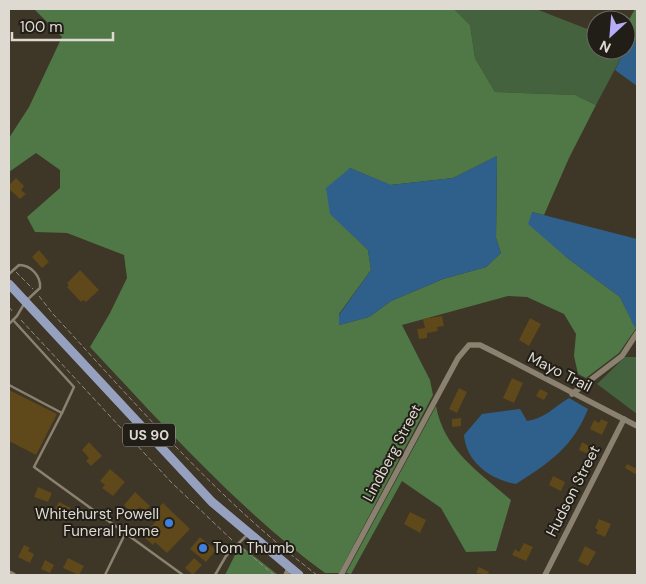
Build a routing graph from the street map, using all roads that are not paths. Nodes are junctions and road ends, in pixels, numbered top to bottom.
1 (9, 274) edge
2 (9, 284) edge
3 (25, 302) junction
4 (13, 320) junction
5 (9, 324) edge
6 (637, 333) edge
7 (469, 345) joint
8 (9, 385) edge
9 (572, 394) junction
10 (62, 413) junction
11 (624, 419) junction
12 (637, 426) edge
13 (125, 534) junction
14 (248, 534) junction
15 (287, 572) edge
16 (9, 573) edge
17 (13, 575) edge
18 (105, 575) edge
19 (182, 575) edge
20 (215, 575) edge
21 (299, 575) edge
22 (341, 575) edge
23 (546, 575) edge

1 - 3 lane
2 - 3 main road, US 90
3 - 4 lane
3 - 14 main road, US 90
4 - 5 lane
4 - 10 lane
6 - 9 street
7 - 9 street, Mayo Trail
7 - 22 street, Lindberg Street
8 - 10 lane
9 - 11 street, Mayo Trail
10 - 13 lane
11 - 12 street, Mayo Trail
11 - 23 street, Hudson Street
13 - 18 lane
13 - 19 lane
14 - 15 main road, US 90
14 - 20 lane
15 - 21 main road, US 90
16 - 17 street

